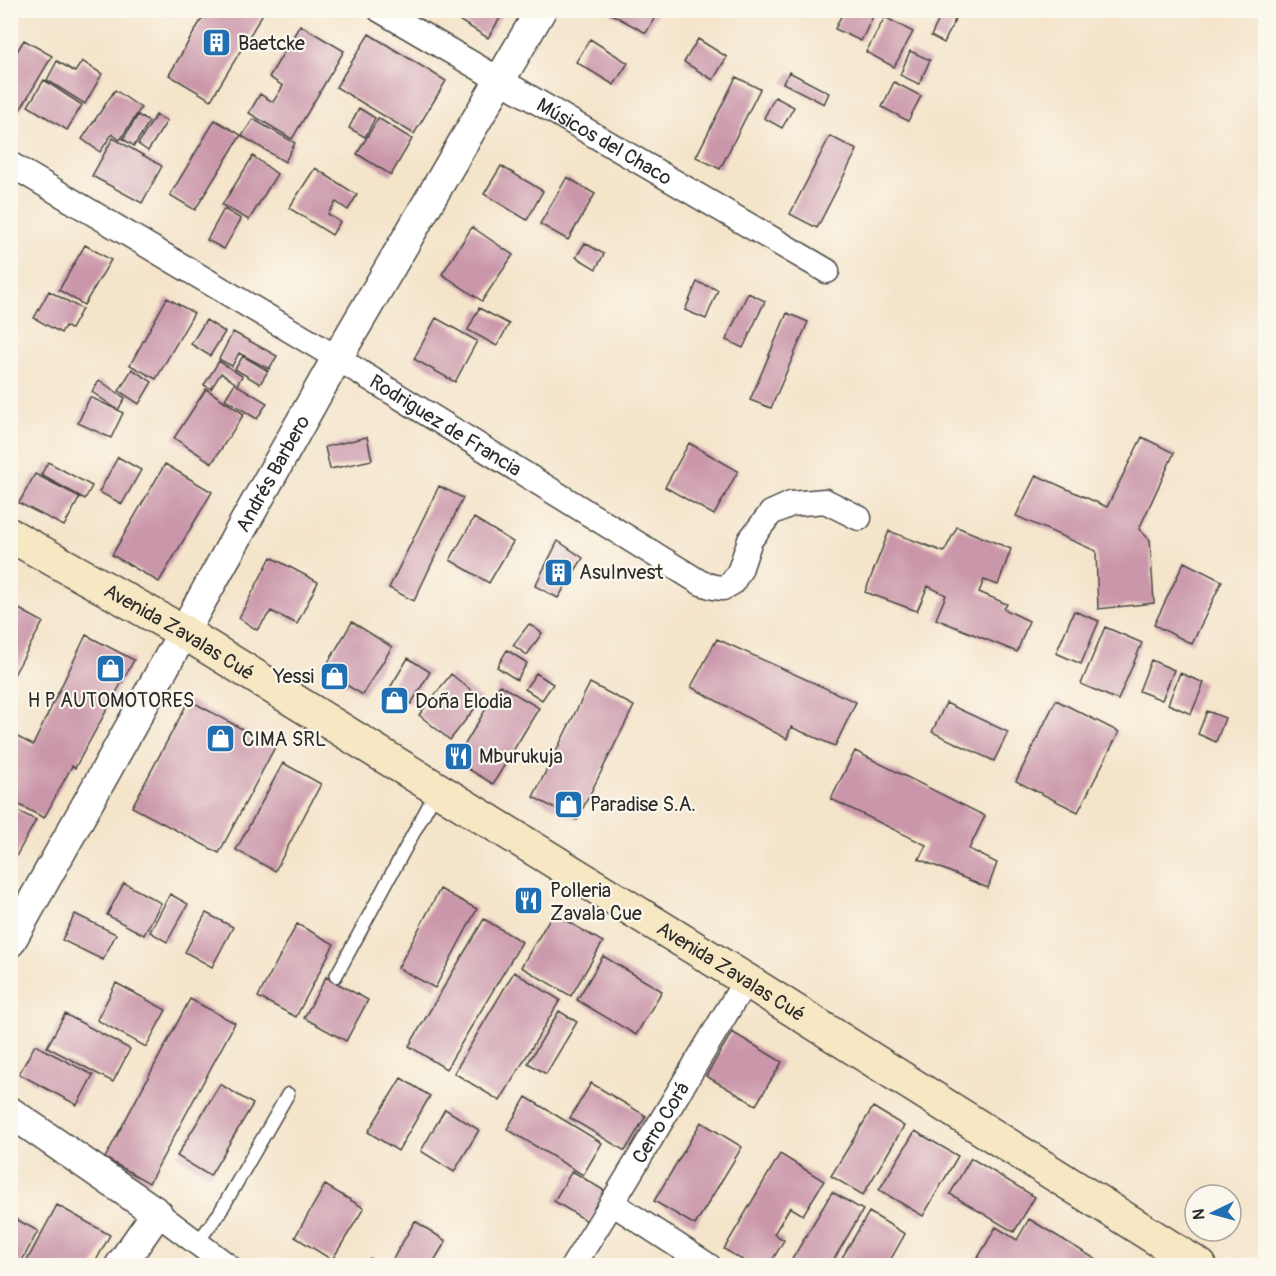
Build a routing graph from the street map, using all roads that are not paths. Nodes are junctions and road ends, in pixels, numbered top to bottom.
1 (380, 10) edge
2 (541, 10) edge
3 (498, 81) junction
4 (10, 165) edge
5 (827, 271) dead end
6 (337, 358) junction
7 (859, 518) dead end
8 (10, 535) edge
9 (184, 633) junction
10 (438, 789) junction
11 (10, 942) edge
12 (336, 976) dead end
13 (746, 980) junction
14 (288, 1094) dead end
15 (10, 1112) edge
16 (612, 1203) junction
17 (157, 1213) junction
18 (198, 1243) junction
19 (120, 1266) edge
20 (228, 1266) edge
21 (573, 1266) edge
22 (709, 1266) edge
23 (1200, 1266) edge

1 - 3 street, Músicos del Chaco
2 - 3 street, Andrés Barbero
3 - 5 street, Músicos del Chaco
3 - 6 street, Andrés Barbero
4 - 6 street, Rodriguez de Francia
6 - 7 street, Rodriguez de Francia
6 - 9 street, Andrés Barbero
8 - 9 main road, Avenida Zavalas Cué
9 - 10 main road, Avenida Zavalas Cué
9 - 11 street, Andrés Barbero
10 - 12 lane
10 - 13 main road, Avenida Zavalas Cué
13 - 16 street, Cerro Corá
13 - 23 main road, Avenida Zavalas Cué
14 - 18 lane
15 - 17 street
16 - 21 street, Cerro Corá
16 - 22 street
17 - 18 street
17 - 19 street
18 - 20 street

